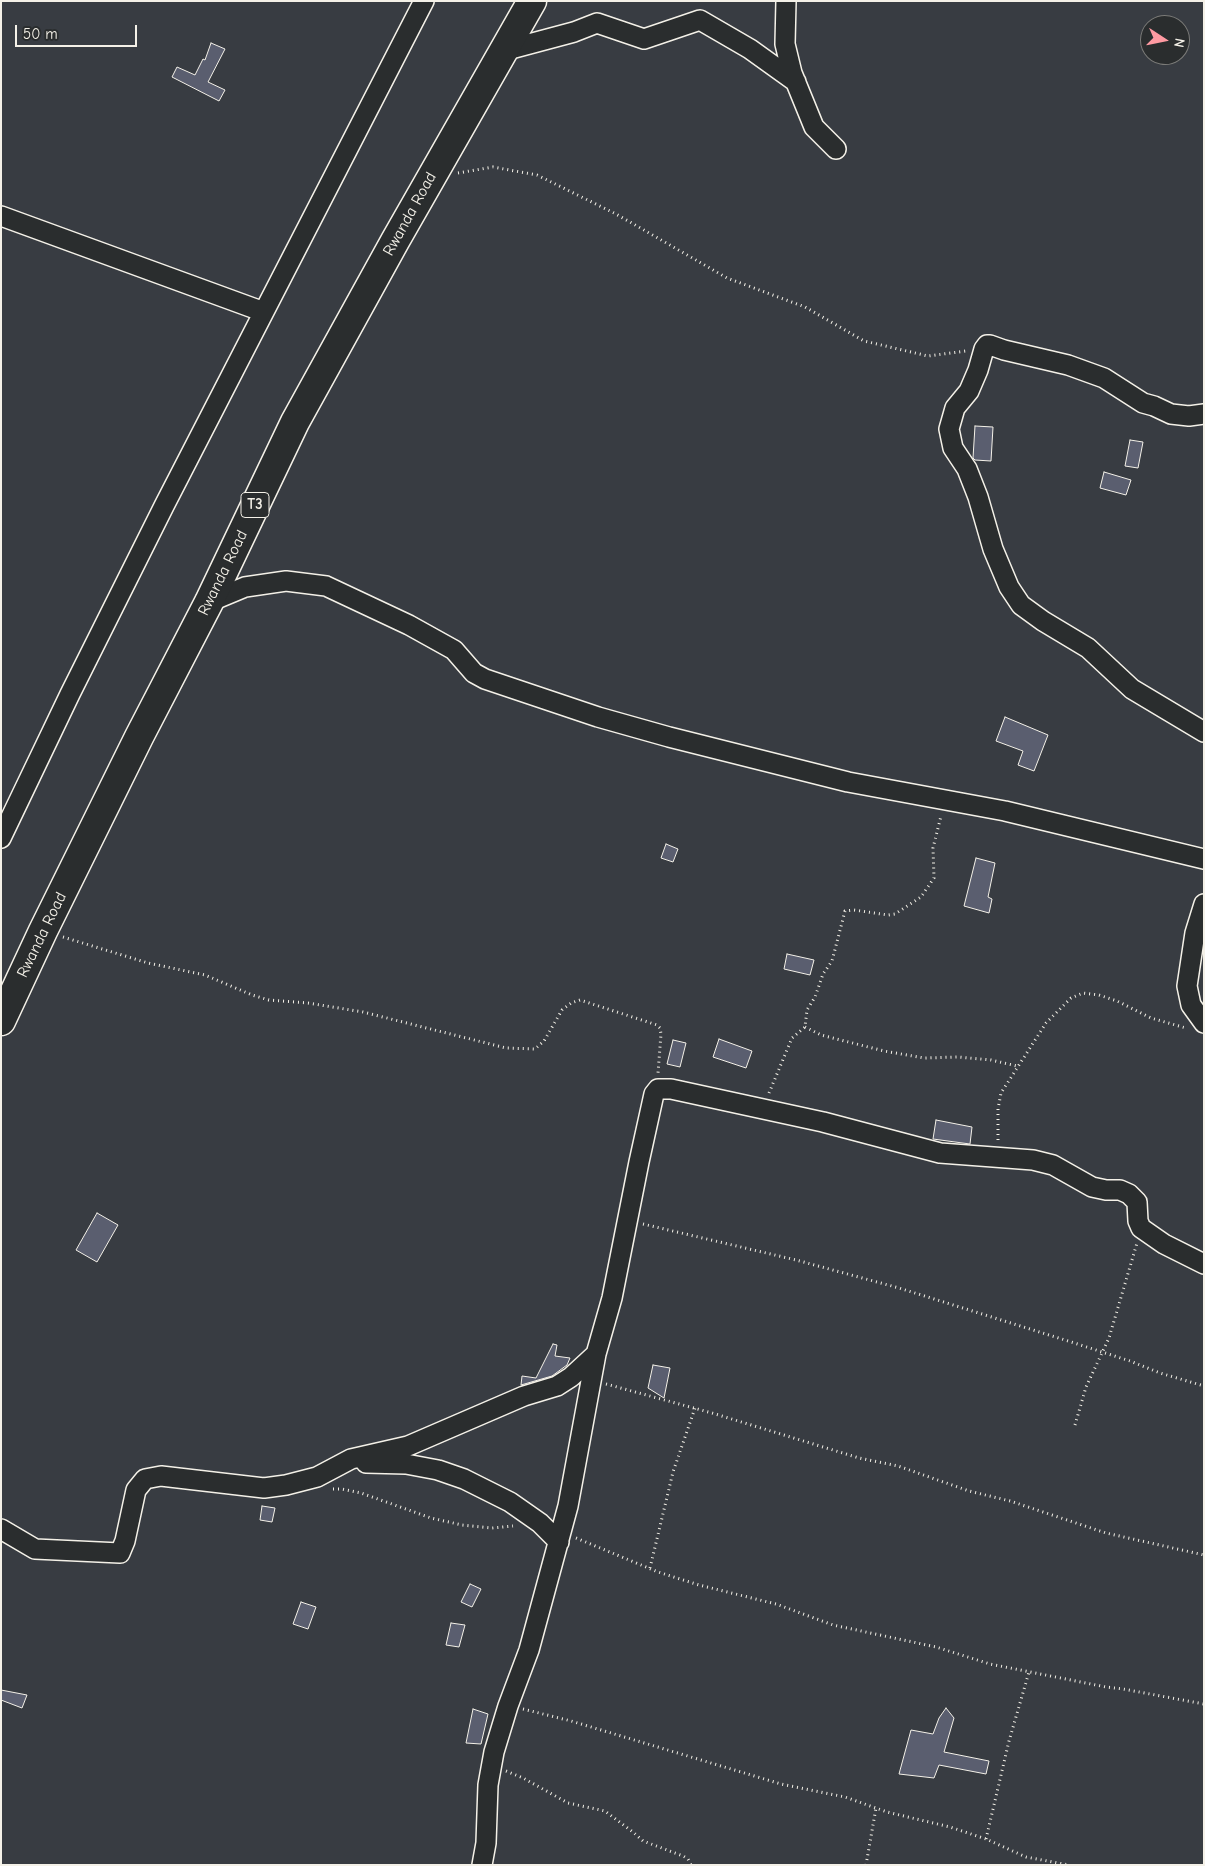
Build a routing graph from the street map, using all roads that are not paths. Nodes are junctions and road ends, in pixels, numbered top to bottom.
1 (424, 1) edge
2 (532, 1) edge
3 (786, 1) edge
4 (503, 51) junction
5 (796, 82) junction
6 (836, 149) dead end
7 (1, 216) edge
8 (264, 312) junction
9 (1204, 414) edge
10 (209, 602) junction
11 (1204, 732) edge
12 (1, 838) edge
13 (1204, 859) edge
14 (1204, 904) edge
15 (1, 1021) edge
16 (1199, 1026) edge
17 (1204, 1264) edge
18 (596, 1354) junction
19 (345, 1462) junction
20 (1, 1529) edge
21 (560, 1537) junction
22 (482, 1865) edge

1 - 8 street
2 - 4 highway, Rwanda Road / T3
3 - 5 street
4 - 5 street
4 - 10 highway, Rwanda Road / T3
5 - 6 street
7 - 8 street
8 - 12 street
9 - 11 street
10 - 13 street
10 - 15 highway, Rwanda Road / T3
14 - 16 street
17 - 18 street
18 - 19 street
18 - 21 street
19 - 20 street
19 - 21 street
21 - 22 street

